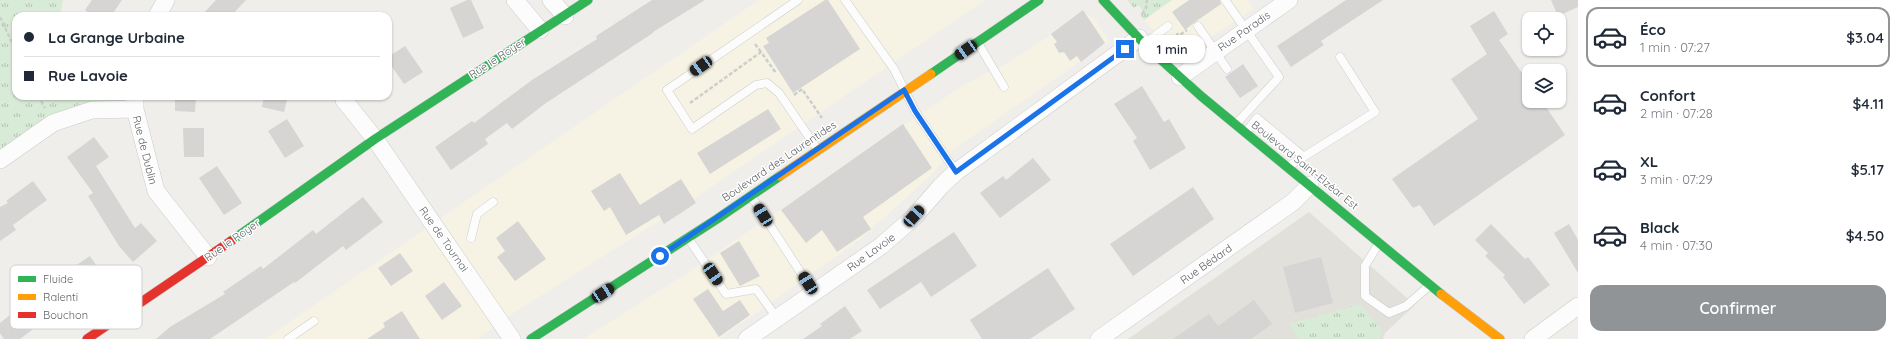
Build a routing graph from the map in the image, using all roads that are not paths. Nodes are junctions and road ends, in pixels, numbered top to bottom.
1 (166, 0) edge
2 (515, 0) edge
3 (551, 0) edge
4 (588, 0) edge
5 (798, 0) edge
6 (845, 0) edge
7 (1039, 0) edge
8 (1103, 0) edge
9 (1225, 0) edge
10 (1289, 0) edge
11 (159, 12) edge
12 (565, 16) junction
13 (1194, 27) road end
14 (1171, 28) road end
15 (540, 30) junction
16 (1246, 30) junction
17 (1141, 41) junction
18 (977, 42) junction
19 (1215, 52) junction
20 (1340, 57) dead end
21 (1227, 69) dead end
22 (1180, 77) junction
23 (1004, 87) dead end
24 (904, 90) junction
25 (344, 100) dead end
26 (135, 103) edge
27 (1248, 111) junction
28 (1257, 118) junction
29 (1236, 124) junction
30 (1246, 133) junction
31 (375, 139) junction
32 (818, 150) junction
33 (1303, 156) junction
34 (0, 160) edge
35 (1288, 167) junction
36 (956, 172) junction
37 (1310, 185) junction
38 (751, 196) junction
39 (494, 202) dead end
40 (471, 238) dead end
41 (688, 238) junction
42 (1379, 242) junction
43 (208, 257) junction
44 (1430, 285) junction
45 (814, 293) junction
46 (142, 302) edge
47 (1578, 306) edge
48 (777, 318) junction
49 (314, 321) dead end
50 (102, 329) edge
51 (87, 339) edge
52 (288, 339) edge
53 (512, 339) edge
54 (531, 339) edge
55 (747, 339) edge
56 (1099, 339) edge
57 (1500, 339) edge
58 (1533, 339) edge

1 - 11 street
2 - 15 street
3 - 12 street
4 - 12 street, Rue le Royer
5 - 32 lane
6 - 24 lane
7 - 18 street, Boulevard des Laurentides
8 - 17 street, Boulevard Saint-Elzéar Est
9 - 16 lane
10 - 16 street, Rue Paradis
12 - 15 street, Rue le Royer
13 - 19 lane
14 - 17 lane
15 - 31 street, Rue le Royer
16 - 19 street, Rue Paradis
16 - 27 lane
17 - 22 street, Boulevard Saint-Elzéar Est
17 - 36 street, Rue Lavoie
18 - 23 lane
18 - 24 street, Boulevard des Laurentides
19 - 21 lane
19 - 22 street, Rue Paradis
20 - 33 lane
22 - 29 street, Boulevard Saint-Elzéar Est
24 - 32 street, Boulevard des Laurentides
24 - 36 lane
25 - 31 street
26 - 34 street
26 - 43 street, Rue de Dublin
27 - 28 lane
27 - 29 lane
28 - 30 lane
28 - 33 lane
29 - 30 street, Boulevard Saint-Elzéar Est
30 - 35 street, Boulevard Saint-Elzéar Est
31 - 43 street, Rue le Royer
31 - 53 street, Rue de Tournai
32 - 38 street, Boulevard des Laurentides
33 - 35 lane
35 - 37 street, Boulevard Saint-Elzéar Est
36 - 45 street, Rue Lavoie
37 - 42 street, Boulevard Saint-Elzéar Est
37 - 56 street, Rue Bédard
38 - 41 street, Boulevard des Laurentides
38 - 45 lane
39 - 40 lane
41 - 48 lane
41 - 54 street, Boulevard des Laurentides
42 - 44 street, Boulevard Saint-Elzéar Est
42 - 44 lane
43 - 46 street, Rue le Royer
44 - 57 street, Boulevard Saint-Elzéar Est
45 - 48 street, Rue Lavoie
47 - 58 street
48 - 55 street, Rue Lavoie
49 - 52 lane
50 - 51 street, Rue le Royer

